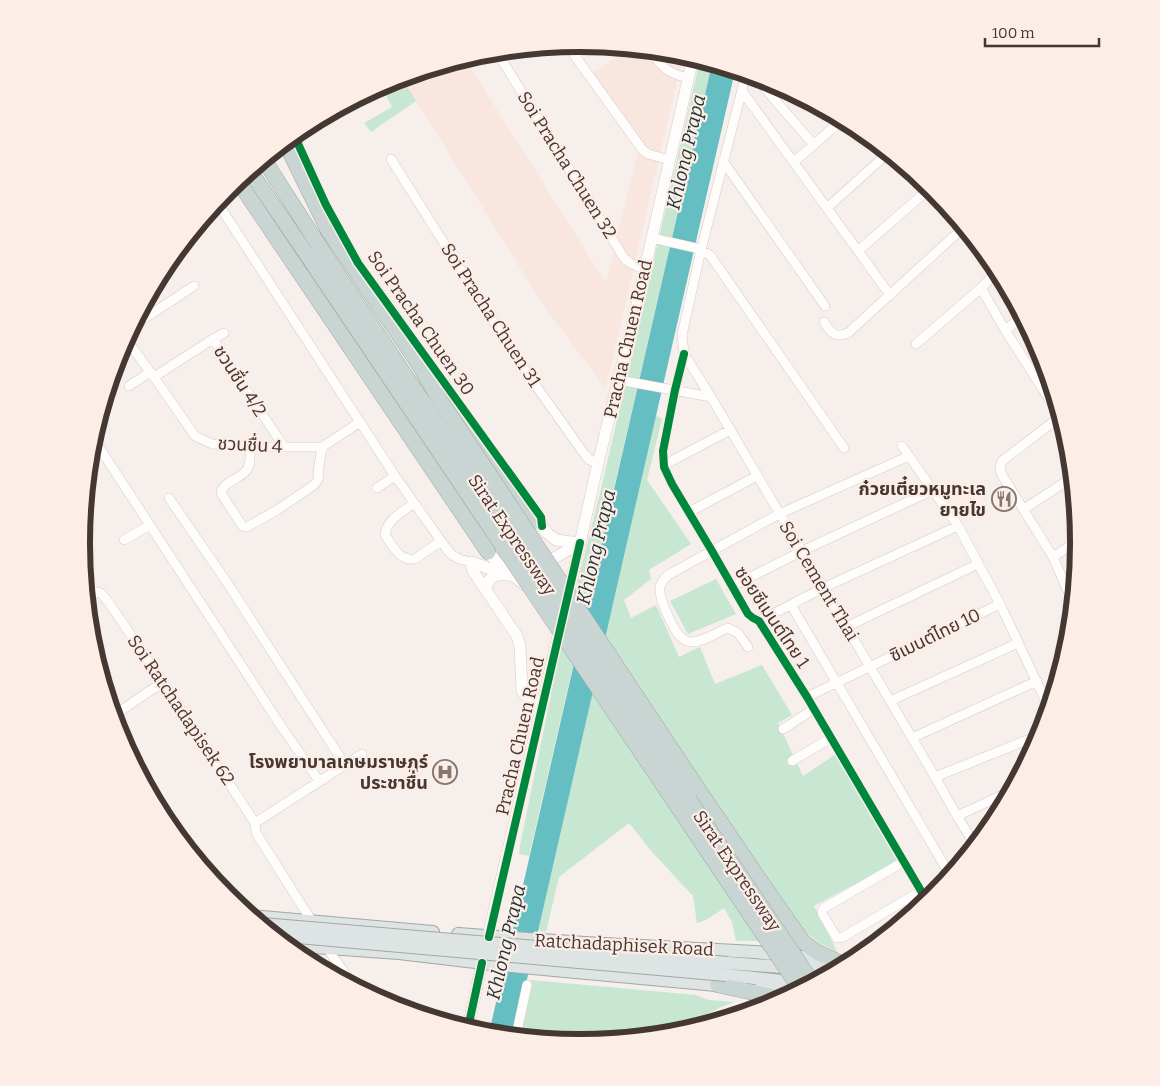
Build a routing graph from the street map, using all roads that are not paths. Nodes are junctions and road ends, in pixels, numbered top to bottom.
1 (572, 52) edge
2 (501, 59) edge
3 (658, 59) edge
4 (691, 65) edge
5 (688, 78) junction
6 (744, 81) edge
7 (764, 89) edge
8 (742, 91) junction
9 (836, 125) edge
10 (297, 142) edge
11 (814, 145) junction
12 (288, 149) edge
13 (883, 157) edge
14 (392, 159) dead end
15 (670, 160) junction
16 (723, 161) junction
17 (794, 162) junction
18 (267, 166) edge
19 (254, 177) edge
20 (252, 179) edge
21 (259, 185) junction
22 (242, 187) edge
23 (924, 193) edge
24 (827, 208) junction
25 (221, 209) edge
26 (959, 232) edge
27 (652, 238) junction
28 (698, 249) junction
29 (858, 251) junction
30 (323, 264) junction
31 (645, 270) junction
32 (992, 277) edge
33 (194, 286) dead end
34 (981, 288) junction
35 (890, 295) junction
36 (825, 306) dead end
37 (144, 319) edge
38 (1017, 321) edge
39 (824, 322) dead end
40 (1005, 330) junction
41 (224, 333) dead end
42 (213, 339) junction
43 (916, 344) dead end
44 (131, 346) edge
45 (684, 354) junction
46 (418, 363) junction
47 (1038, 369) edge
48 (1033, 373) junction
49 (152, 375) junction
50 (618, 380) junction
51 (129, 386) dead end
52 (675, 390) junction
53 (1048, 396) edge
54 (711, 397) junction
55 (1055, 420) edge
56 (360, 422) junction
57 (730, 430) junction
58 (902, 446) dead end
59 (99, 447) edge
60 (322, 447) junction
61 (250, 448) junction
62 (284, 448) junction
63 (844, 448) dead end
64 (909, 456) junction
65 (598, 463) junction
66 (664, 466) junction
67 (395, 476) junction
68 (757, 476) junction
69 (1066, 481) edge
70 (377, 488) dead end
71 (933, 490) junction
72 (169, 498) dead end
73 (414, 503) junction
74 (1024, 509) junction
75 (689, 512) junction
76 (779, 514) junction
77 (150, 525) junction
78 (541, 525) junction
79 (958, 526) junction
80 (124, 540) dead end
81 (441, 541) junction
82 (580, 543) junction
83 (1070, 546) edge
84 (712, 551) junction
85 (802, 551) junction
86 (488, 552) junction
87 (1053, 557) junction
88 (471, 562) junction
89 (546, 562) junction
90 (978, 564) junction
91 (512, 576) junction
92 (731, 587) junction
93 (823, 588) junction
94 (486, 590) junction
95 (1068, 590) edge
96 (93, 595) edge
97 (1000, 604) junction
98 (791, 605) junction
99 (563, 616) junction
100 (759, 621) junction
101 (846, 627) junction
102 (1018, 643) junction
103 (748, 647) dead end
104 (870, 666) junction
105 (1036, 681) junction
106 (164, 682) junction
107 (837, 682) junction
108 (807, 697) junction
109 (1045, 699) edge
110 (890, 701) junction
111 (542, 707) junction
112 (814, 709) junction
113 (120, 711) edge
114 (782, 729) dead end
115 (831, 738) junction
116 (912, 738) junction
117 (1029, 739) edge
118 (362, 754) dead end
119 (792, 761) dead end
120 (345, 765) junction
121 (935, 777) junction
122 (320, 781) junction
123 (1000, 796) edge
124 (957, 816) junction
125 (255, 823) junction
126 (971, 839) edge
127 (903, 862) junction
128 (946, 869) edge
129 (921, 891) junction
130 (923, 894) edge
131 (263, 917) edge
132 (311, 920) junction
133 (273, 925) edge
134 (369, 926) junction
135 (286, 936) edge
136 (489, 937) junction
137 (585, 943) junction
138 (300, 946) edge
139 (327, 948) junction
140 (364, 950) junction
141 (835, 962) edge
142 (482, 963) junction
143 (832, 963) edge
144 (828, 966) edge
145 (345, 973) edge
146 (587, 973) junction
147 (724, 974) junction
148 (809, 977) edge
149 (796, 983) edge
150 (798, 983) edge
151 (527, 984) dead end
152 (783, 989) edge
153 (769, 996) edge
154 (470, 1021) edge
155 (517, 1029) edge

1 - 15 street
2 - 31 street, Soi Pracha Chuen 32
3 - 5 street
4 - 5 main road, Pracha Chuen Road
5 - 15 main road, Pracha Chuen Road
6 - 8 street
7 - 11 street
8 - 16 street
8 - 17 street
9 - 11 street
10 - 78 street, Soi Pracha Chuen 30
11 - 17 street
12 - 46 highway
13 - 24 street
14 - 65 street, Soi Pracha Chuen 31
15 - 27 main road, Pracha Chuen Road
16 - 28 street
16 - 36 street
17 - 24 street
18 - 30 highway, Sirat Expressway
19 - 21 highway, Sirat Expressway
20 - 21 highway
21 - 30 highway, Sirat Expressway
22 - 86 highway
23 - 29 street
24 - 29 street
25 - 56 street
26 - 35 street
27 - 28 street
27 - 31 main road, Pracha Chuen Road
28 - 45 street
28 - 63 street
29 - 35 street
30 - 148 highway, Sirat Expressway, bridge
30 - 149 highway, Sirat Expressway, bridge
31 - 50 main road, Pracha Chuen Road
32 - 34 street
33 - 37 street
34 - 40 street
34 - 43 street
35 - 39 street
38 - 40 street
40 - 48 street
41 - 42 street, ชวนชื่น 4/2
42 - 49 street, ชวนชื่น 4/2
42 - 62 street, ชวนชื่น 4/2
44 - 49 street, ชวนชื่น 4
45 - 52 street, ซอยซีเมนต์ไทย 1
45 - 54 street, Soi Cement Thai
46 - 78 highway
46 - 141 highway, bridge
47 - 48 street
48 - 53 street
49 - 51 street, ชวนชื่น 4/2
49 - 61 street, ชวนชื่น 4
50 - 52 street
50 - 65 main road, Pracha Chuen Road
52 - 54 street
52 - 66 street, ซอยซีเมนต์ไทย 1
54 - 57 street, Soi Cement Thai
55 - 74 street
56 - 60 street
56 - 67 street
57 - 66 street
57 - 68 street, Soi Cement Thai
58 - 64 street
59 - 77 street
60 - 61 street
60 - 62 street, ชวนชื่น 4
61 - 62 street, ชวนชื่น 4
64 - 71 street
64 - 76 street
65 - 82 main road, Pracha Chuen Road
66 - 75 street, ซอยซีเมนต์ไทย 1
67 - 70 street
67 - 73 street
68 - 75 street
68 - 76 street, Soi Cement Thai
69 - 74 street
71 - 79 street
71 - 85 street
72 - 120 street
73 - 81 street
73 - 81 street
74 - 87 street
75 - 84 street, ซอยซีเมนต์ไทย 1
76 - 84 street
76 - 85 street, Soi Cement Thai
77 - 80 street
77 - 122 street
78 - 82 main road
78 - 86 main road
78 - 89 main road
79 - 90 street
79 - 93 street
81 - 88 street
82 - 89 main road
82 - 99 main road, Pracha Chuen Road
83 - 87 street
84 - 92 street, ซอยซีเมนต์ไทย 1
84 - 103 street
85 - 92 street
85 - 93 street, Soi Cement Thai
86 - 88 main road
86 - 91 main road
87 - 95 street
88 - 91 main road
88 - 94 main road
89 - 91 main road
90 - 97 street
90 - 101 street
91 - 94 main road
91 - 99 main road
92 - 100 street, ซอยซีเมนต์ไทย 1
93 - 98 street
93 - 101 street, Soi Cement Thai
94 - 111 main road
96 - 106 street, Soi Ratchadapisek 62
97 - 102 street
97 - 104 street, ซิเมนต์ไทย 10
98 - 100 street
98 - 107 street
99 - 111 main road, Pracha Chuen Road
100 - 108 street, ซอยซีเมนต์ไทย 1
101 - 104 street, Soi Cement Thai
102 - 105 street
102 - 110 street
104 - 107 street, ซิเมนต์ไทย 10
104 - 110 street, Soi Cement Thai
105 - 109 street
105 - 116 street
106 - 113 street
106 - 125 street, Soi Ratchadapisek 62
107 - 108 street, ซิเมนต์ไทย 10
107 - 128 street
108 - 112 street, ซอยซีเมนต์ไทย 1
110 - 116 street, Soi Cement Thai
111 - 136 main road, Pracha Chuen Road
112 - 114 street
112 - 115 street, ซอยซีเมนต์ไทย 1
115 - 119 street
115 - 127 street, ซอยซีเมนต์ไทย 1
116 - 121 street, Soi Cement Thai
117 - 121 street
118 - 120 street
120 - 122 street
121 - 124 street, Soi Cement Thai
122 - 125 street
123 - 124 street
124 - 126 street, Soi Cement Thai
125 - 132 street, Soi Ratchadapisek 62
127 - 129 street, ซอยซีเมนต์ไทย 1
127 - 129 street
129 - 130 street, ซอยซีเมนต์ไทย 1
131 - 132 main road, Ratchadaphisek Road
132 - 134 main road, Ratchadaphisek Road
133 - 147 main road, Ratchadaphisek Road, bridge
134 - 136 main road, Ratchadaphisek Road
134 - 140 main road
135 - 147 main road, Ratchadaphisek Road, bridge
136 - 137 main road, Ratchadaphisek Road
136 - 142 main road, Pracha Chuen Road
137 - 143 main road, Ratchadaphisek Road
137 - 146 main road
138 - 139 main road, Ratchadaphisek Road
139 - 140 main road, Ratchadaphisek Road
139 - 145 street
140 - 142 main road, Ratchadaphisek Road
142 - 146 main road, Ratchadaphisek Road
142 - 154 main road, Pracha Chuen Road
144 - 147 main road, Ratchadaphisek Road
146 - 147 main road, Ratchadaphisek Road
147 - 150 main road, Ratchadaphisek Road
147 - 152 main road, Ratchadaphisek Road
147 - 153 highway
151 - 155 street

